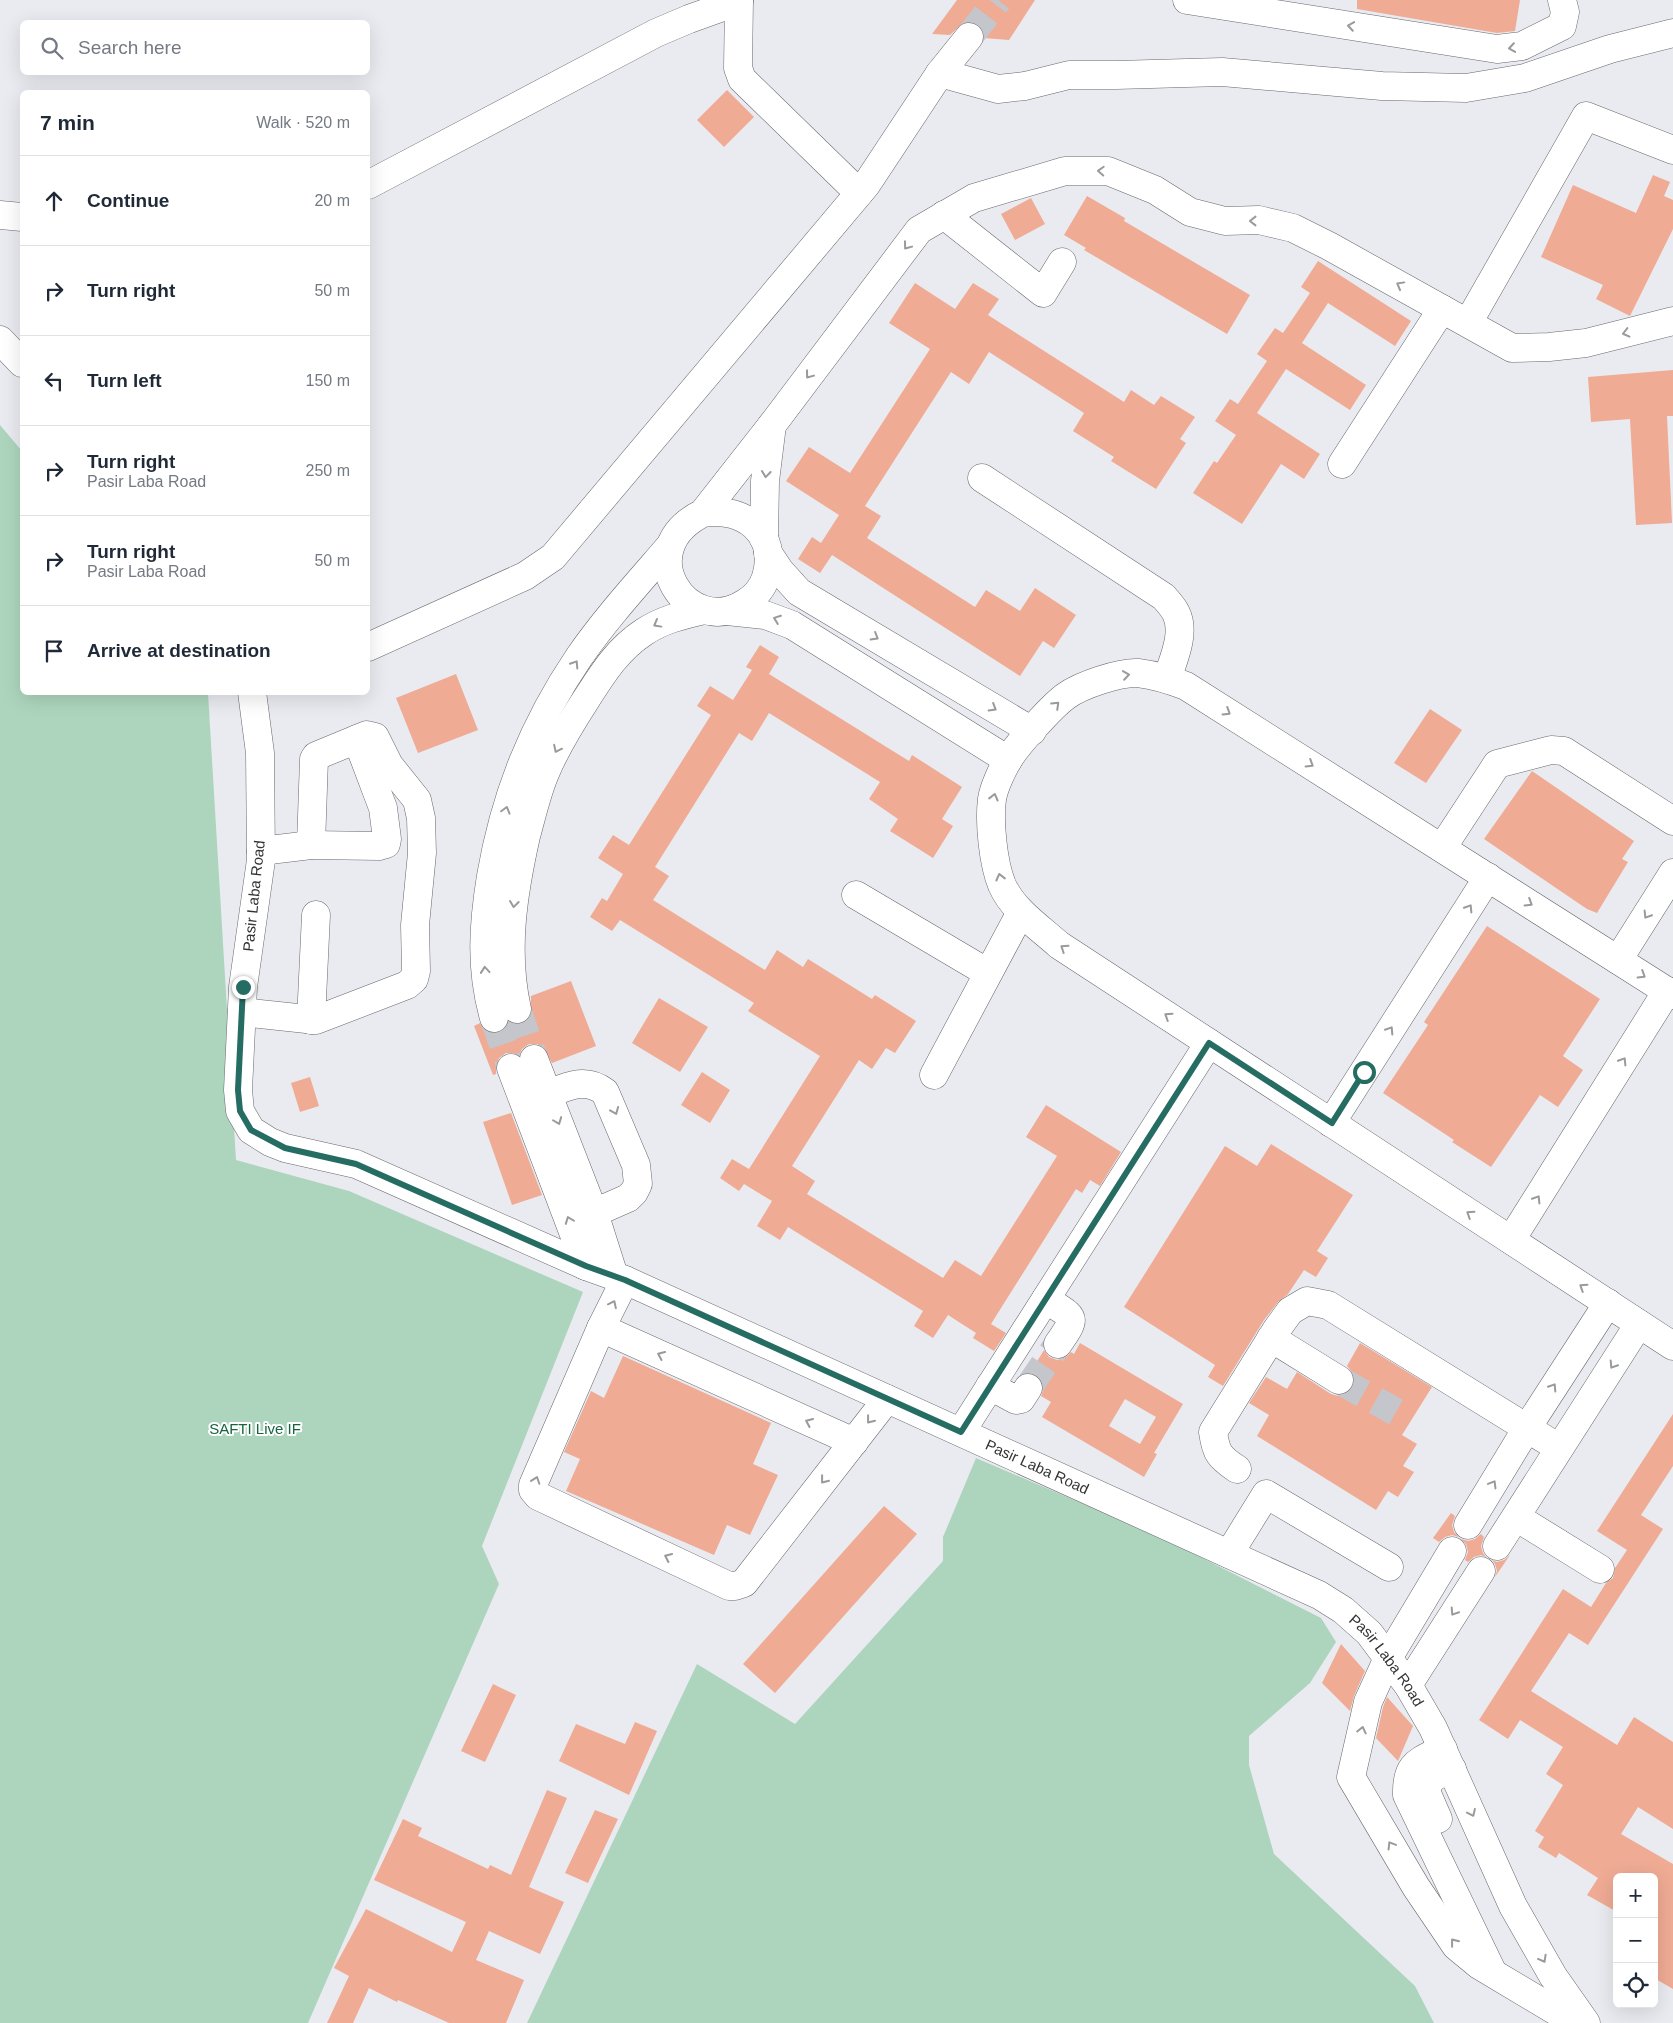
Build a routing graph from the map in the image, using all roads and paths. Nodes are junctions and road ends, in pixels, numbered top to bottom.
1 (739, 0) edge
2 (1187, 0) edge
3 (1562, 0) edge
4 (1673, 33) edge
5 (969, 37) tunnel mouth
6 (940, 74) junction
7 (1673, 150) edge
8 (370, 184) edge
9 (859, 193) junction
10 (0, 215) edge
11 (944, 215) junction
12 (20, 217) edge
13 (1062, 262) dead end
14 (1442, 309) junction
15 (1673, 321) edge
16 (1468, 323) junction
17 (0, 340) edge
18 (20, 361) edge
19 (772, 425) junction
20 (1342, 464) dead end
21 (982, 478) dead end
22 (702, 513) junction
23 (670, 546) junction
24 (766, 546) junction
25 (715, 610) junction
26 (370, 646) edge
27 (1168, 679) junction
28 (258, 695) edge
29 (1032, 731) junction
30 (357, 739) junction
31 (1008, 760) junction
32 (1673, 821) edge
33 (311, 845) junction
34 (1442, 848) junction
35 (260, 851) junction
36 (1673, 873) edge
37 (1488, 877) junction
38 (856, 895) dead end
39 (1021, 912) junction
40 (316, 915) dead end
41 (1618, 960) junction
42 (988, 973) junction
43 (1670, 992) edge
44 (242, 1012) junction
45 (310, 1020) junction
46 (1209, 1043) junction
47 (934, 1075) dead end
48 (548, 1094) junction
49 (1332, 1123) junction
50 (594, 1213) junction
51 (1511, 1240) junction
52 (586, 1266) junction
53 (619, 1278) junction
54 (1046, 1299) junction
55 (1608, 1303) junction
56 (1639, 1324) junction
57 (601, 1328) junction
58 (1271, 1338) junction
59 (1058, 1344) tunnel mouth
60 (1673, 1346) edge
61 (1339, 1380) tunnel mouth
62 (990, 1386) junction
63 (1028, 1388) tunnel mouth
64 (887, 1399) junction
65 (1527, 1428) junction
66 (961, 1432) junction
67 (854, 1442) junction
68 (1560, 1448) junction
69 (1237, 1469) dead end
70 (1516, 1517) junction
71 (1468, 1525) dead end
72 (1497, 1546) dead end
73 (1452, 1551) dead end
74 (1229, 1554) junction
75 (1389, 1567) dead end
76 (1600, 1569) dead end
77 (1481, 1571) dead end
78 (1388, 1658) junction
79 (1408, 1686) junction
80 (1447, 1759) junction
81 (1492, 1972) junction
82 (1576, 2023) edge
83 (1586, 2023) edge

1 - 8 street
1 - 9 street
3 -> 2 street
4 - 6 street
5 - 6 street
6 - 9 street
7 - 16 street
9 - 26 street
10 - 12 street
11 - 13 street
14 -> 11 street
11 -> 19 street
14 - 16 street
14 - 20 street
15 -> 16 street
17 - 18 street
19 - 22 street
19 -> 24 street
21 - 27 street
22 - 23 street
22 - 24 street
23 - 25 street
25 -> 23 street
24 - 25 street
24 -> 29 street
31 -> 25 street
29 -> 27 street
27 -> 34 street
28 - 35 street, Pasir Laba Road
29 - 31 street
30 - 33 street
30 - 33 street
30 - 45 street
39 -> 31 street
32 - 34 street
33 - 35 street
34 - 37 street
35 - 44 street, Pasir Laba Road
36 -> 41 street
37 -> 41 street
49 -> 37 street
38 - 42 street
39 - 42 street
46 -> 39 street
40 - 45 street
41 -> 43 street
42 - 47 street
51 -> 43 street
44 - 45 street
44 - 52 street, Pasir Laba Road
46 - 49 street
46 - 54 street
48 -> 50 street
48 -> 50 street
52 -> 48 street
51 -> 49 street
50 - 53 street
55 -> 51 street
52 - 53 street, Pasir Laba Road
57 -> 53 street
53 - 64 street, Pasir Laba Road
54 - 59 street
54 - 62 street
55 - 56 street
65 -> 55 street
56 - 60 street
56 -> 68 street
67 -> 57 street
67 -> 57 street
58 - 61 street
58 - 65 street
58 - 69 street
62 - 63 street
62 - 66 street
64 - 66 street, Pasir Laba Road
64 -> 67 street
65 - 68 street
71 -> 65 street
66 - 74 street, Pasir Laba Road
68 - 70 street
70 - 72 street
70 - 76 street
73 - 78 street
74 - 75 street
74 - 78 street, Pasir Laba Road
77 -> 79 street
78 - 79 street, Pasir Laba Road
81 -> 78 street
79 - 80 street, Pasir Laba Road
80 - 81 street
80 -> 83 street, Pasir Laba Road
81 - 82 street

